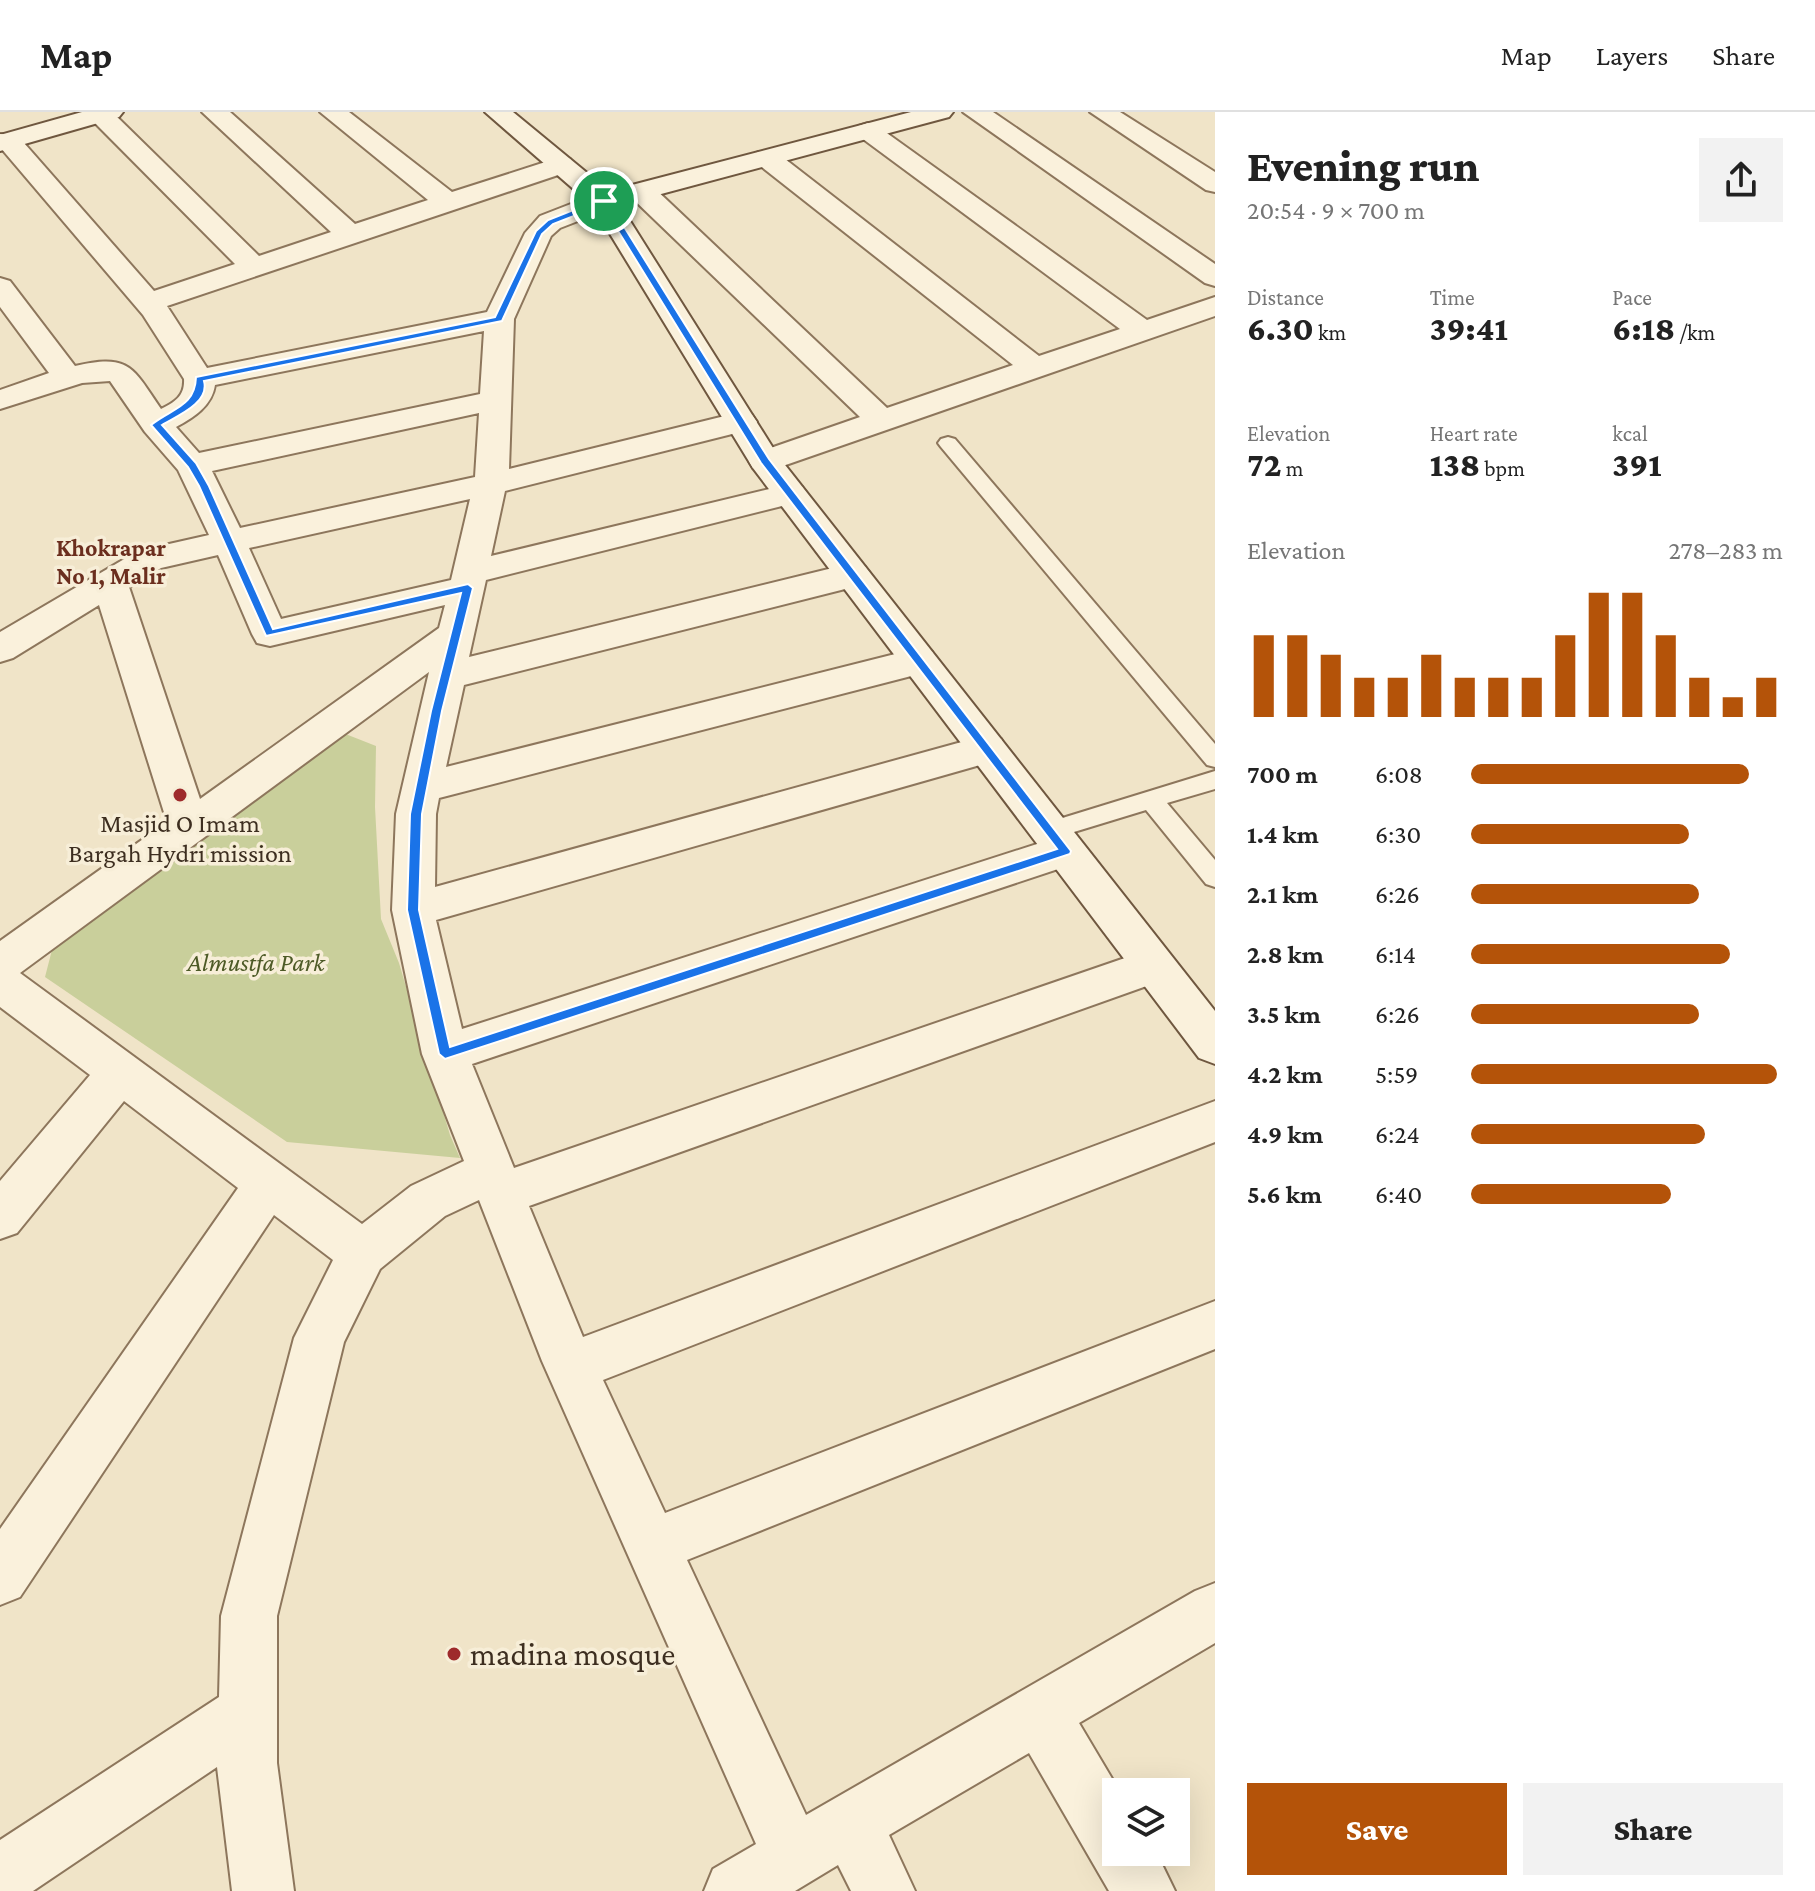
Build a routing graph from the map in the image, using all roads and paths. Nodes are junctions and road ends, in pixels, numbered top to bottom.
1 (52, 112) edge
2 (215, 112) edge
3 (333, 112) edge
4 (498, 112) edge
5 (940, 112) edge
6 (976, 112) edge
7 (1103, 112) edge
8 (106, 113) edge
9 (898, 117) edge
10 (868, 131) junction
11 (3, 137) edge
12 (767, 158) junction
13 (561, 165) junction
14 (1215, 184) edge
15 (622, 196) junction
16 (448, 203) junction
17 (351, 236) junction
18 (255, 268) junction
19 (1215, 277) edge
20 (0, 287) edge
21 (149, 302) junction
22 (1215, 306) edge
23 (499, 319) junction
24 (1143, 331) junction
25 (1035, 368) junction
26 (69, 379) junction
27 (199, 379) junction
28 (0, 400) edge
29 (496, 400) junction
30 (882, 421) junction
31 (741, 422) junction
32 (156, 425) junction
33 (948, 443) dead end
34 (765, 461) junction
35 (192, 465) junction
36 (490, 484) junction
37 (790, 494) junction
38 (229, 541) junction
39 (853, 575) junction
40 (470, 580) junction
41 (110, 583) junction
42 (459, 632) junction
43 (0, 649) edge
44 (919, 661) junction
45 (446, 676) junction
46 (987, 749) junction
47 (1215, 759) edge
48 (1215, 780) edge
49 (421, 788) junction
50 (1151, 800) junction
51 (189, 827) junction
52 (1058, 841) junction
53 (1215, 877) edge
54 (413, 910) junction
55 (0, 964) edge
56 (1154, 966) junction
57 (0, 983) edge
58 (1215, 1045) edge
59 (445, 1054) junction
60 (120, 1072) junction
61 (1215, 1121) edge
62 (497, 1182) junction
63 (269, 1183) junction
64 (0, 1217) edge
65 (363, 1253) junction
66 (1215, 1325) edge
67 (571, 1367) junction
68 (652, 1546) junction
69 (0, 1577) edge
70 (1215, 1611) edge
71 (248, 1712) junction
72 (1039, 1713) junction
73 (1102, 1820) edge
74 (850, 1823) junction
75 (793, 1856) junction
76 (1129, 1866) edge
77 (0, 1876) edge
78 (263, 1891) edge
79 (735, 1891) edge
80 (884, 1891) edge
81 (1144, 1891) edge

1 - 11 street
2 - 17 street
3 - 16 street
4 - 13 street
5 - 9 street
6 - 19 street
7 - 14 street
8 - 11 street
8 - 18 street
9 - 10 street
10 - 12 street
10 - 24 street
11 - 21 street
12 - 15 street
12 - 25 street
13 - 15 street
13 - 16 street
15 - 23 street
15 - 30 street
15 - 31 street
16 - 17 street
17 - 18 street
18 - 21 street
20 - 26 street
21 - 27 street
22 - 24 street
23 - 27 street
23 - 29 street
24 - 25 street
25 - 30 street
26 - 28 street
26 - 32 street
27 - 32 street
29 - 35 street
29 - 36 street
30 - 34 street
31 - 34 street
31 - 36 street
32 - 35 street
33 - 47 lane
34 - 37 street
35 - 38 street
36 - 38 street
36 - 40 street
37 - 39 street
37 - 40 street
38 - 40 street
38 - 41 street
39 - 44 street
39 - 45 street
40 - 42 street
41 - 43 street
41 - 51 street
42 - 45 street
42 - 51 street
44 - 46 street
44 - 49 street
45 - 49 street
46 - 52 street
46 - 54 street
48 - 50 lane
49 - 54 street
50 - 52 lane
50 - 53 lane
51 - 55 street
52 - 56 street
52 - 59 street
54 - 59 street
56 - 58 street
56 - 62 street
57 - 60 street
59 - 62 street
60 - 63 street
60 - 64 street
61 - 67 street
62 - 65 street
62 - 67 street
63 - 65 street
63 - 69 street
65 - 71 street
66 - 68 street
67 - 68 street
68 - 75 street
70 - 72 street
71 - 77 street
71 - 78 street
72 - 73 street
72 - 74 street
74 - 75 street
74 - 80 street
75 - 79 street
76 - 81 street

